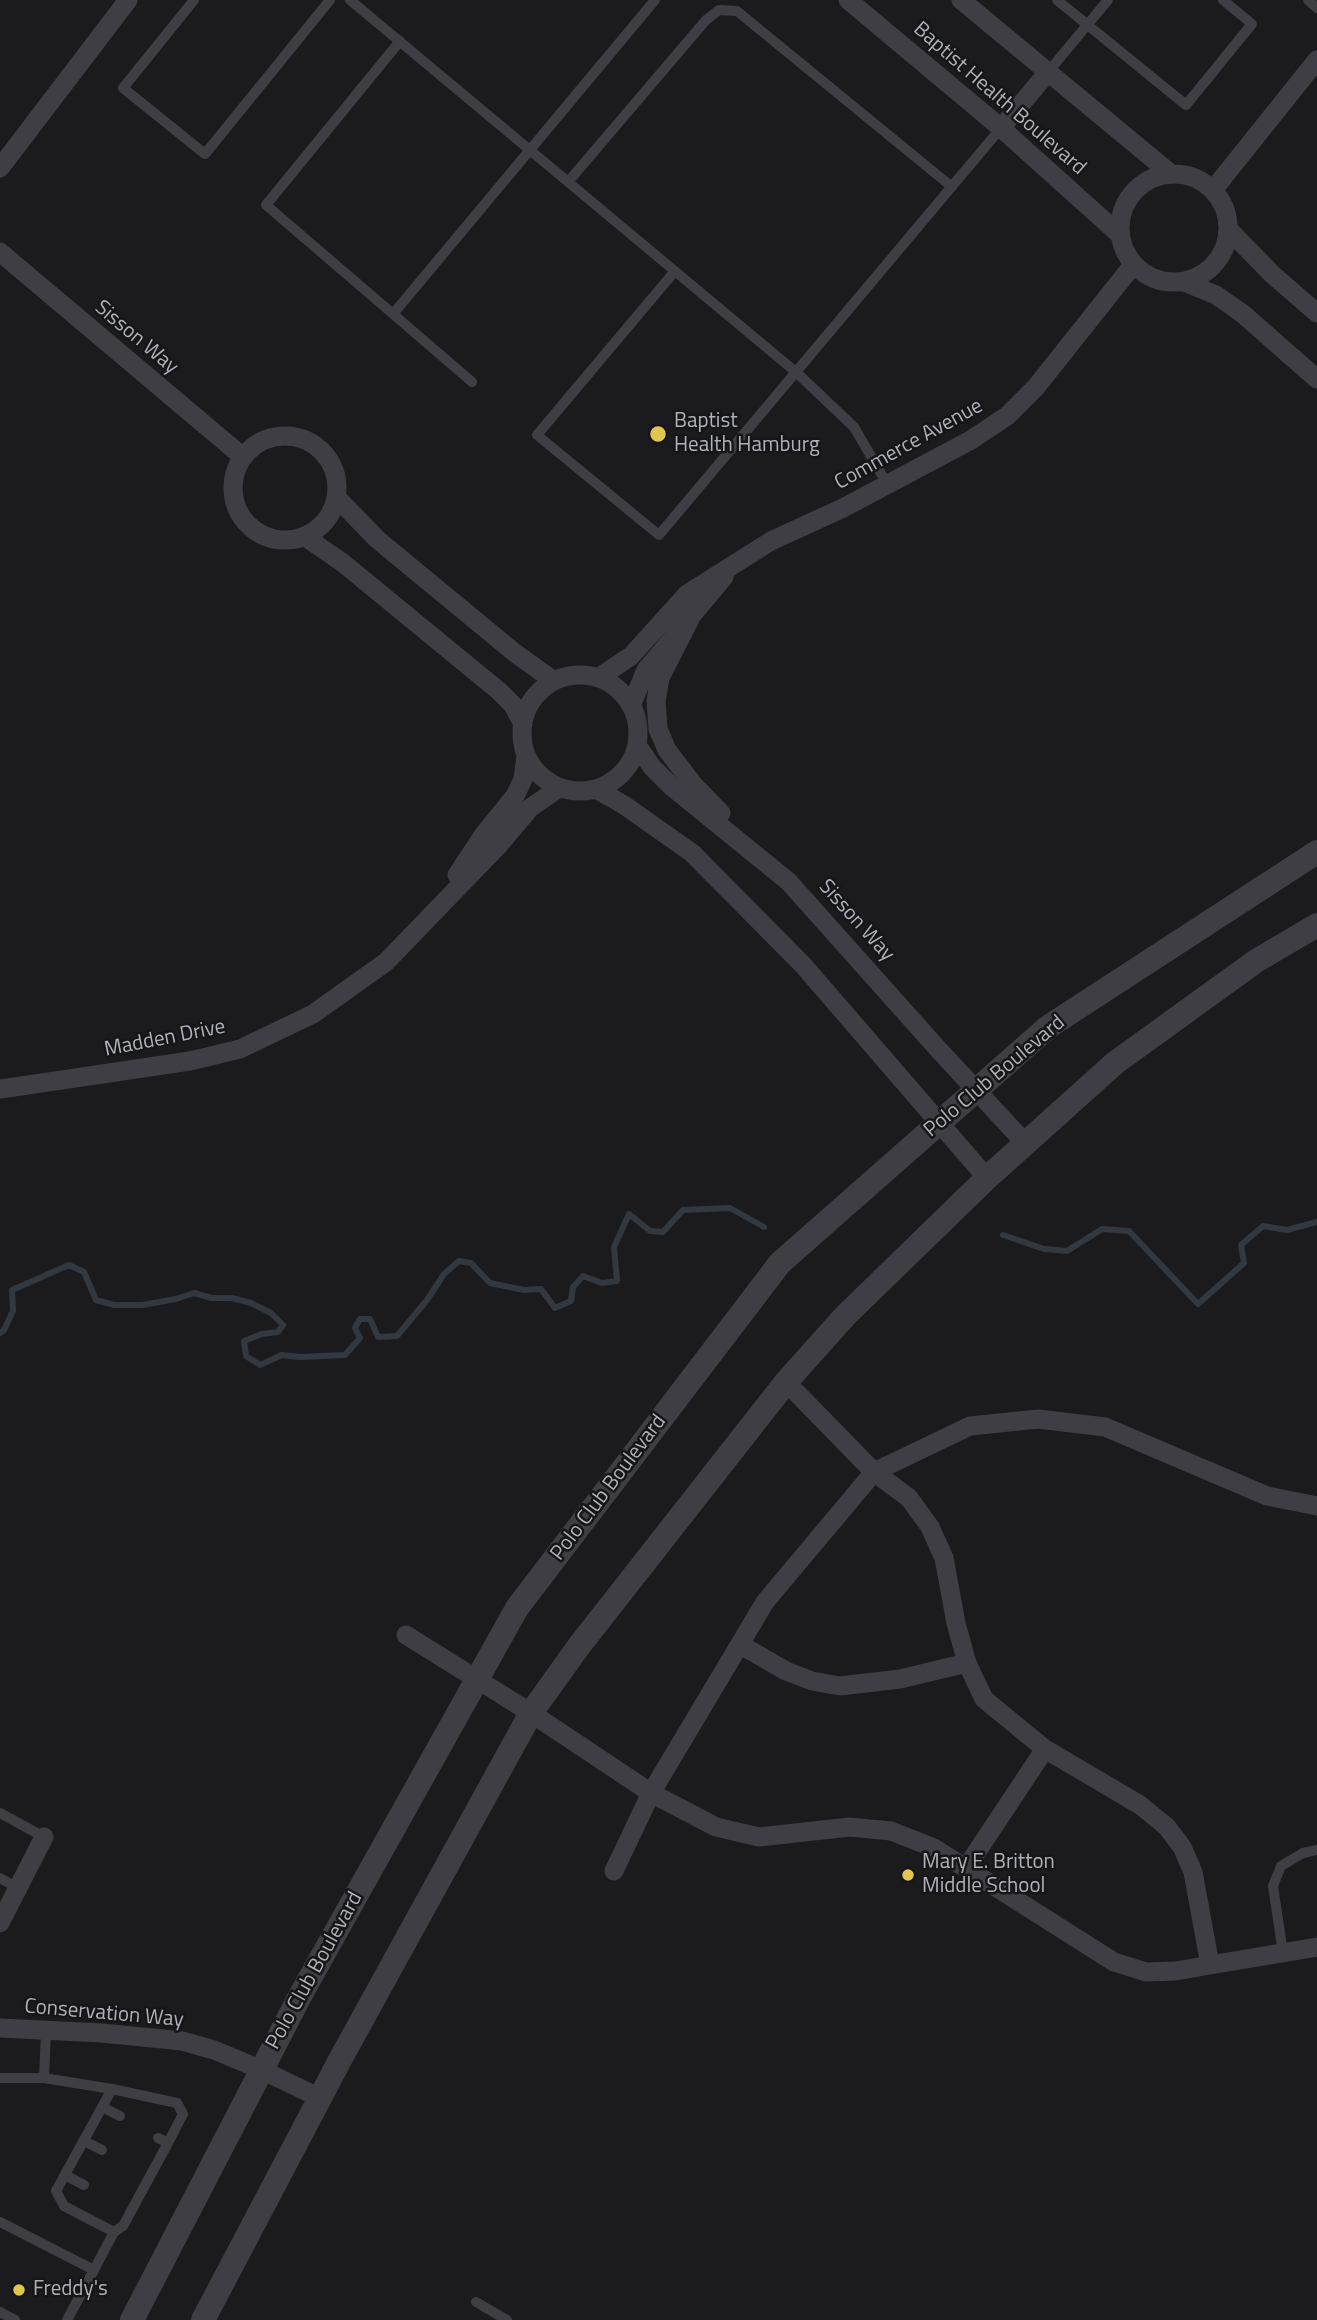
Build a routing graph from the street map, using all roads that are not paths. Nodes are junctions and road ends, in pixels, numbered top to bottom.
1 (128, 0) edge
2 (194, 0) edge
3 (330, 0) edge
4 (351, 0) edge
5 (655, 0) edge
6 (848, 0) edge
7 (961, 0) edge
8 (1058, 0) edge
9 (1108, 0) edge
10 (1223, 0) edge
11 (1308, 0) edge
12 (1317, 8) edge
13 (1088, 25) junction
14 (400, 41) junction
15 (1317, 60) edge
16 (1048, 72) junction
17 (1001, 128) junction
18 (529, 149) junction
19 (0, 168) edge
20 (1170, 173) junction
21 (568, 182) junction
22 (952, 187) junction
23 (1213, 190) junction
24 (1228, 229) junction
25 (1119, 234) junction
26 (0, 252) edge
27 (1133, 265) junction
28 (675, 271) junction
29 (1184, 282) junction
30 (1317, 313) edge
31 (393, 314) junction
32 (797, 373) junction
33 (1317, 379) edge
34 (472, 382) dead end
35 (243, 457) junction
36 (887, 484) junction
37 (337, 498) junction
38 (304, 537) junction
39 (733, 567) junction
40 (691, 619) junction
41 (598, 678) junction
42 (554, 681) junction
43 (631, 706) junction
44 (523, 724) junction
45 (637, 745) junction
46 (527, 756) junction
47 (559, 788) junction
48 (596, 789) junction
49 (1317, 852) edge
50 (789, 881) junction
51 (424, 922) junction
52 (1317, 925) edge
53 (0, 1089) edge
54 (977, 1089) junction
55 (939, 1123) junction
56 (1026, 1144) junction
57 (987, 1178) junction
58 (786, 1382) junction
59 (874, 1472) junction
60 (1317, 1506) edge
61 (406, 1635) dead end
62 (741, 1645) junction
63 (967, 1663) junction
64 (477, 1680) junction
65 (531, 1713) junction
66 (1045, 1749) junction
67 (651, 1793) junction
68 (0, 1813) edge
69 (44, 1837) joint
70 (1317, 1850) edge
71 (966, 1868) junction
72 (614, 1871) dead end
73 (0, 1878) edge
74 (18, 1888) junction
75 (0, 1923) edge
76 (1317, 1947) edge
77 (1283, 1953) junction
78 (1210, 1965) junction
79 (0, 2028) edge
80 (46, 2031) junction
81 (262, 2070) junction
82 (0, 2078) edge
83 (44, 2078) junction
84 (112, 2089) junction
85 (320, 2098) junction
86 (102, 2107) junction
87 (120, 2116) dead end
88 (84, 2141) junction
89 (102, 2150) dead end
90 (65, 2175) junction
91 (84, 2185) dead end
92 (122, 2204) dead end
93 (132, 2210) junction
94 (0, 2222) edge
95 (114, 2232) junction
96 (94, 2270) junction
97 (476, 2302) dead end
98 (0, 2312) edge
99 (15, 2320) edge
100 (67, 2320) edge
101 (132, 2320) edge
102 (203, 2320) edge
103 (507, 2320) edge

1 - 19 street
2 - 3 lane
4 - 14 lane
5 - 18 lane
6 - 17 street, Baptist Health Boulevard
7 - 16 street
8 - 13 lane
9 - 13 lane
10 - 13 lane
11 - 12 lane
13 - 16 lane
14 - 18 lane
14 - 31 lane
15 - 23 street
16 - 17 street
16 - 20 street
17 - 22 lane
17 - 25 street, Baptist Health Boulevard
18 - 21 lane
18 - 31 lane
20 - 23 street
20 - 25 street
21 - 22 lane
21 - 28 lane
22 - 32 lane
23 - 24 street
24 - 29 street
24 - 30 street
25 - 27 street
26 - 35 street, Sisson Way
27 - 29 street
27 - 36 street, Commerce Avenue
28 - 32 lane
28 - 32 lane
29 - 33 street
31 - 34 lane
32 - 36 lane
35 - 37 street
35 - 38 street
36 - 39 street, Commerce Avenue
37 - 38 street
37 - 42 street
38 - 44 street
39 - 40 street, Commerce Avenue
39 - 41 street, Commerce Avenue
40 - 43 street, Commerce Avenue
40 - 50 street
41 - 42 street
41 - 43 street
42 - 44 street
43 - 45 street
44 - 46 street
45 - 48 street
45 - 50 street, Sisson Way
46 - 47 street
46 - 51 street, Madden Drive
47 - 48 street
47 - 51 street, Madden Drive
48 - 55 street
49 - 54 street, Polo Club Boulevard
50 - 54 street, Sisson Way
51 - 53 street, Madden Drive
52 - 56 street
54 - 55 street, Polo Club Boulevard
54 - 56 street, Sisson Way
55 - 57 street
55 - 64 street, Polo Club Boulevard
56 - 57 street
57 - 58 street
58 - 59 street
58 - 65 street
59 - 60 street
59 - 62 street
59 - 63 street
61 - 64 street
62 - 63 street
62 - 67 street
63 - 66 street
64 - 65 street
64 - 81 street, Polo Club Boulevard
65 - 67 street
65 - 85 street
66 - 71 street
66 - 78 street
67 - 71 street
67 - 72 street
68 - 69 lane
69 - 74 street
70 - 77 lane
71 - 78 street
73 - 74 lane
74 - 75 street
76 - 77 street
77 - 78 street
79 - 80 street, Conservation Way
80 - 81 street, Conservation Way
80 - 83 lane
81 - 85 street, Conservation Way
81 - 101 street, Polo Club Boulevard
82 - 83 lane
83 - 84 lane
84 - 86 lane
84 - 93 lane
85 - 102 street
86 - 87 lane
86 - 88 lane
88 - 89 lane
88 - 90 lane
90 - 91 lane
90 - 95 lane
92 - 93 lane
93 - 95 lane
94 - 96 lane
95 - 96 lane
96 - 100 lane
97 - 103 lane
98 - 99 lane

